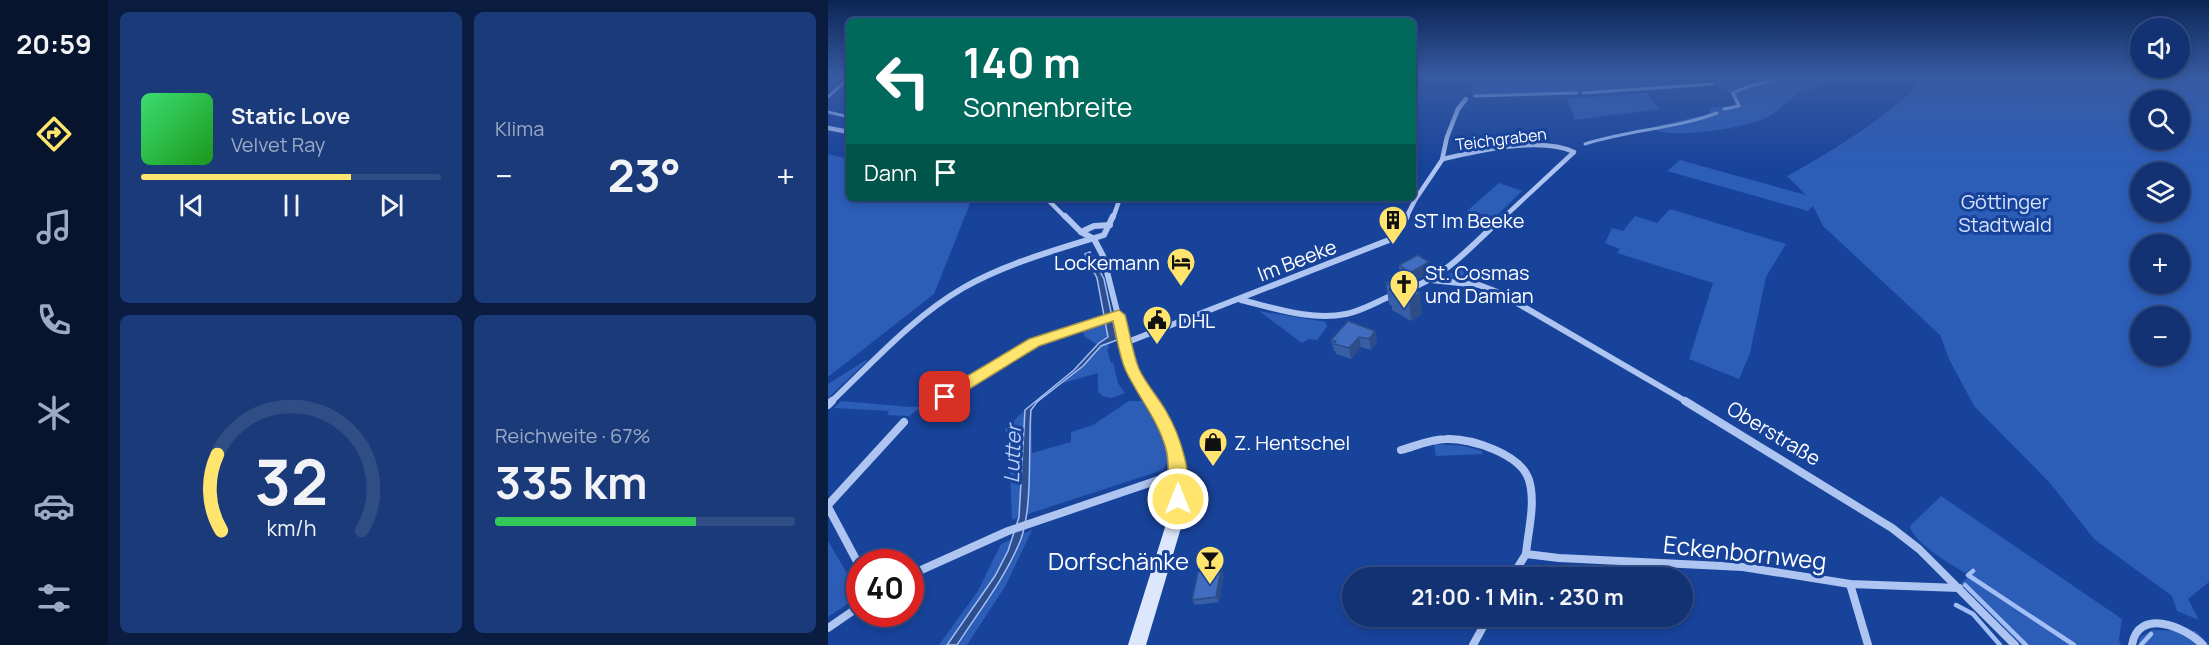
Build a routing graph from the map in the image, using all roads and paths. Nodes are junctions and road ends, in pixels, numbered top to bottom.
1 (1460, 107) edge
2 (828, 128) edge
3 (846, 131) edge
4 (1443, 159) junction
5 (1416, 199) edge
6 (1049, 201) edge
7 (1119, 201) edge
8 (1414, 201) edge
9 (1110, 225) junction
10 (1081, 232) junction
11 (1094, 239) junction
12 (1431, 280) junction
13 (1240, 299) junction
14 (1112, 317) junction
15 (1125, 343) junction
16 (828, 405) edge
17 (927, 407) dead end
18 (904, 422) dead end
19 (1401, 450) dead end
20 (1178, 474) junction
21 (828, 506) edge
22 (851, 549) edge
23 (1526, 554) junction
24 (1518, 567) edge
25 (924, 568) edge
26 (1850, 584) junction
27 (1959, 588) junction
28 (846, 616) edge
29 (1483, 627) edge
30 (828, 628) edge
31 (1137, 645) edge
32 (1473, 645) edge
33 (1868, 645) edge
34 (2015, 645) edge
35 (2132, 645) edge
36 (2203, 645) edge

1 - 4 street
2 - 3 street
4 - 5 street, Im Beeke
4 - 12 street, Teichgraben
6 - 10 street
7 - 9 street
8 - 13 street, Im Beeke
9 - 10 street
9 - 11 street
10 - 11 street
11 - 14 street
11 - 16 street
12 - 13 street
12 - 27 street, Oberstraße
13 - 15 street, Im Beeke
14 - 15 street
14 - 17 street
15 - 20 street
18 - 21 street
19 - 23 street
20 - 25 street
20 - 31 street
21 - 22 street
23 - 24 street
23 - 26 street, Eckenbornweg
26 - 27 street, Eckenbornweg
26 - 33 street
27 - 34 street, Oberstraße
28 - 30 street
29 - 32 street
35 - 36 street

